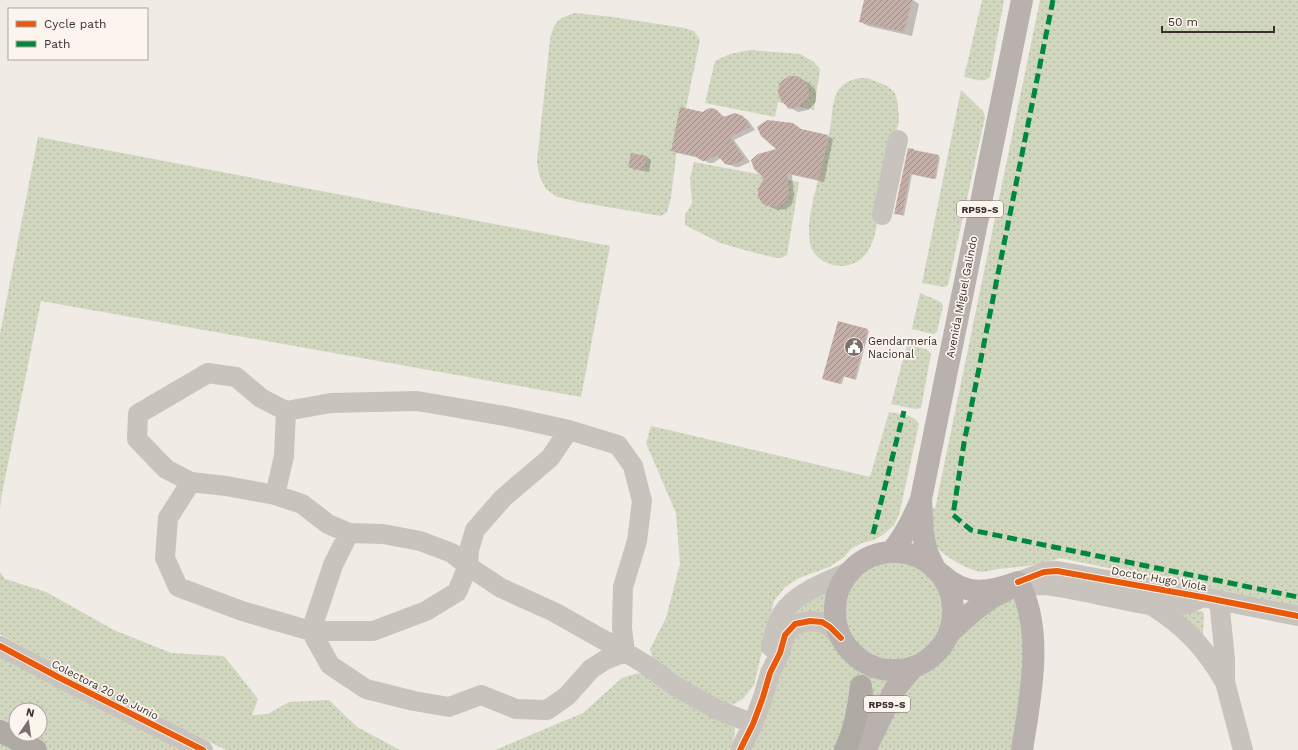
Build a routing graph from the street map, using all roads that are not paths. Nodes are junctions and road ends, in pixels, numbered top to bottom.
1 (1022, 0) edge
2 (898, 140) dead end
3 (882, 215) dead end
4 (286, 411) junction
5 (569, 430) junction
6 (191, 482) junction
7 (275, 495) junction
8 (921, 500) junction
9 (349, 533) junction
10 (891, 552) junction
11 (468, 566) junction
12 (850, 571) junction
13 (938, 571) junction
14 (1020, 584) junction
15 (1211, 599) junction
16 (1151, 605) junction
17 (1298, 616) edge
18 (311, 631) junction
19 (949, 633) junction
20 (846, 645) junction
21 (0, 646) edge
22 (625, 652) junction
23 (1212, 660) junction
24 (913, 667) junction
25 (770, 673) junction
26 (1225, 682) junction
27 (861, 686) junction
28 (753, 724) junction
29 (0, 731) edge
30 (867, 748) edge
31 (36, 750) edge
32 (203, 750) edge
33 (740, 750) edge
34 (845, 750) edge
35 (1022, 750) edge
36 (1243, 750) edge

1 - 8 main road, Avenida Miguel Galindo / RP59-S
2 - 3 street
4 - 5 street
4 - 6 street
4 - 7 street
5 - 11 street
5 - 22 street
6 - 7 street
6 - 18 street
7 - 9 street
8 - 10 main road, Avenida Miguel Galindo / RP59-S
8 - 13 main road, Avenida Miguel Galindo / RP59-S
9 - 11 street
9 - 18 street
10 - 12 main road
10 - 13 main road
11 - 18 street
11 - 22 street
12 - 20 main road
12 - 25 street
13 - 14 main road, Doctor Hugo Viola
13 - 19 main road
14 - 15 street, Doctor Hugo Viola
14 - 16 street, Doctor Hugo Viola
14 - 19 main road, Doctor Hugo Viola
14 - 35 main road
15 - 16 street, Doctor Hugo Viola
15 - 17 street, Doctor Hugo Viola
15 - 23 street
15 - 26 street
16 - 23 street
18 - 22 street
19 - 24 main road
20 - 24 main road
20 - 25 street
20 - 27 main road, RP59-S
21 - 32 street, Colectora 20 de Junio
22 - 28 street
23 - 26 street
24 - 30 main road, RP59-S
25 - 28 street
26 - 36 street
27 - 30 main road, RP59-S
27 - 34 highway
28 - 33 street
29 - 31 highway

